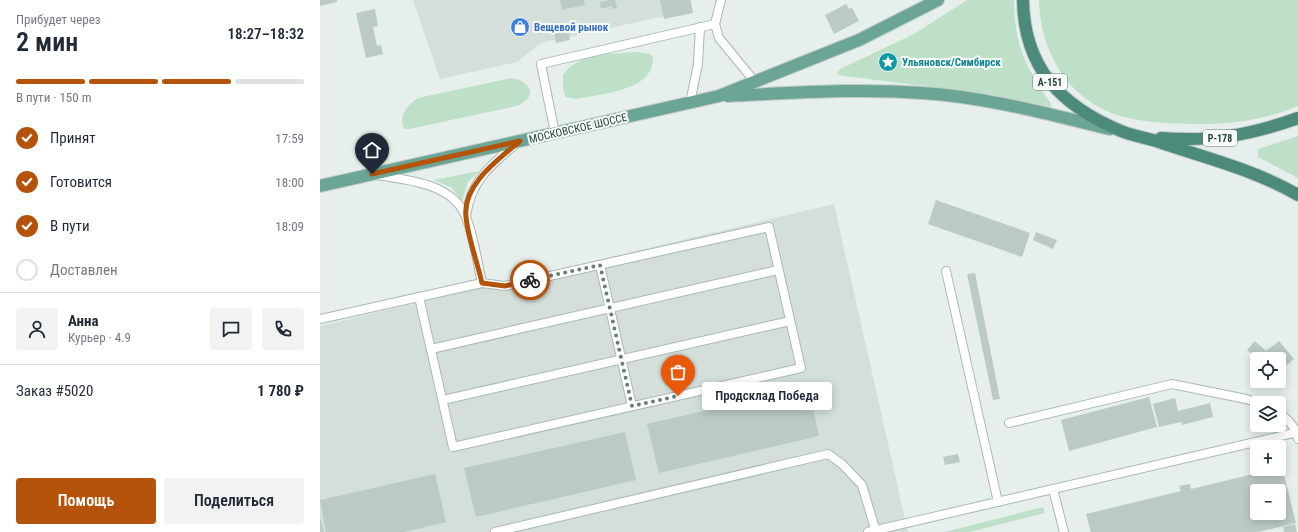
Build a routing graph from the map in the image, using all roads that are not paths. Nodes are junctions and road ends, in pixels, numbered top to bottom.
1 (721, 0) edge
2 (938, 0) edge
3 (1023, 0) edge
4 (715, 24) junction
5 (700, 27) junction
6 (755, 82) junction
7 (719, 96) junction
8 (690, 103) junction
9 (1298, 118) edge
10 (1122, 132) junction
11 (555, 133) junction
12 (1140, 136) junction
13 (520, 141) junction
14 (372, 174) junction
15 (320, 186) edge
16 (1298, 194) edge
17 (466, 216) junction
18 (600, 265) junction
19 (778, 270) junction
20 (946, 272) dead end
21 (482, 283) junction
22 (419, 297) junction
23 (610, 309) junction
24 (320, 319) edge
25 (790, 321) junction
26 (431, 349) junction
27 (621, 359) junction
28 (443, 400) junction
29 (1250, 400) edge
30 (632, 406) junction
31 (1286, 417) edge
32 (1009, 423) dead end
33 (1298, 434) edge
34 (1053, 489) junction
35 (998, 502) junction
36 (873, 531) edge
37 (495, 532) edge
38 (1064, 532) edge

1 - 4 lane
2 - 6 main road
3 - 10 highway, А-151
4 - 5 lane
4 - 6 lane
5 - 8 lane
5 - 11 lane
6 - 7 main road
7 - 8 main road, МОСКОВСКОЕ ШОССЕ
7 - 10 main road
8 - 11 main road, МОСКОВСКОЕ ШОССЕ
9 - 12 highway, Р-178
10 - 12 highway, Р-178
11 - 13 main road, МОСКОВСКОЕ ШОССЕ
12 - 16 highway
13 - 14 main road, МОСКОВСКОЕ ШОССЕ
13 - 17 lane
14 - 15 main road, МОСКОВСКОЕ ШОССЕ
14 - 17 lane
17 - 21 lane
18 - 19 lane
18 - 21 lane
18 - 23 lane
19 - 23 lane
19 - 25 lane
20 - 35 lane
21 - 22 lane
22 - 24 lane
22 - 26 lane
23 - 26 lane
23 - 27 lane
25 - 27 lane
25 - 30 lane
26 - 28 lane
27 - 28 lane
27 - 30 lane
28 - 30 lane
29 - 32 lane
31 - 33 lane
33 - 34 lane
34 - 35 lane
34 - 38 lane
35 - 36 lane
36 - 37 lane

